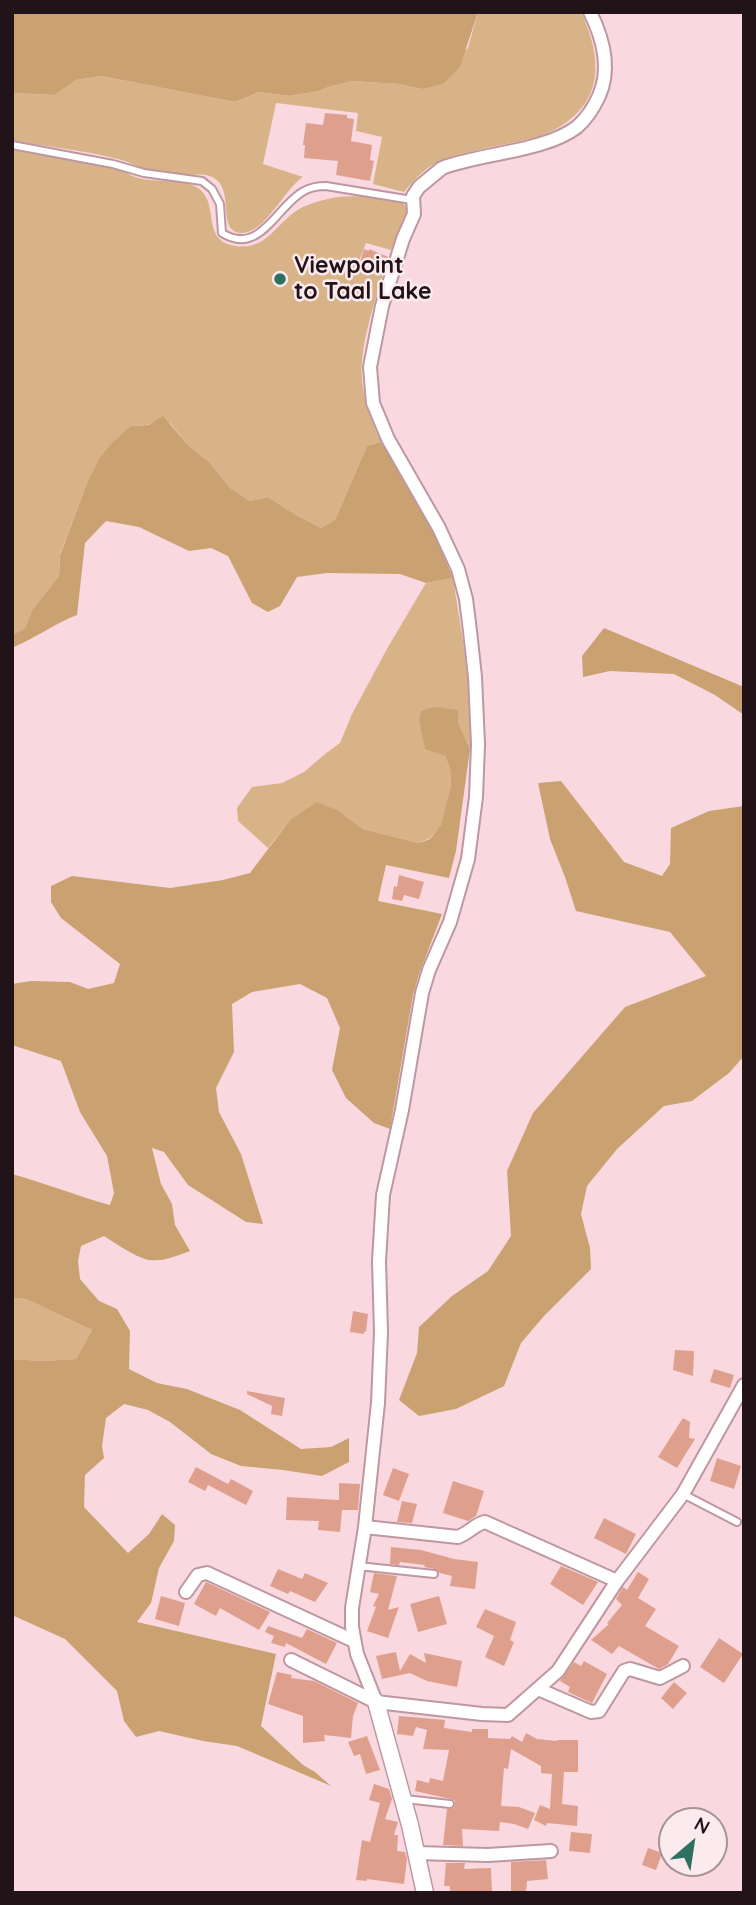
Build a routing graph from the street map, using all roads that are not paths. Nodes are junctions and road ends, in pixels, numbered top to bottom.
1 (590, 12) edge
2 (12, 145) edge
3 (412, 200) junction
4 (744, 1385) edge
5 (683, 1494) junction
6 (737, 1522) dead end
7 (365, 1527) junction
8 (358, 1566) junction
9 (433, 1574) dead end
10 (617, 1581) junction
11 (186, 1592) dead end
12 (354, 1641) junction
13 (291, 1660) dead end
14 (683, 1666) dead end
15 (538, 1689) junction
16 (376, 1702) junction
17 (403, 1799) junction
18 (450, 1804) dead end
19 (551, 1851) dead end
20 (416, 1853) junction
21 (425, 1893) edge

1 - 3 street
2 - 3 lane
3 - 7 street
4 - 5 street
5 - 6 lane
5 - 10 street
7 - 8 street
7 - 10 street
8 - 9 lane
8 - 12 street
10 - 15 street
11 - 12 street
12 - 16 street
13 - 16 street
14 - 15 street
15 - 16 street
16 - 17 street
17 - 18 lane
17 - 20 street
19 - 20 street
20 - 21 street

